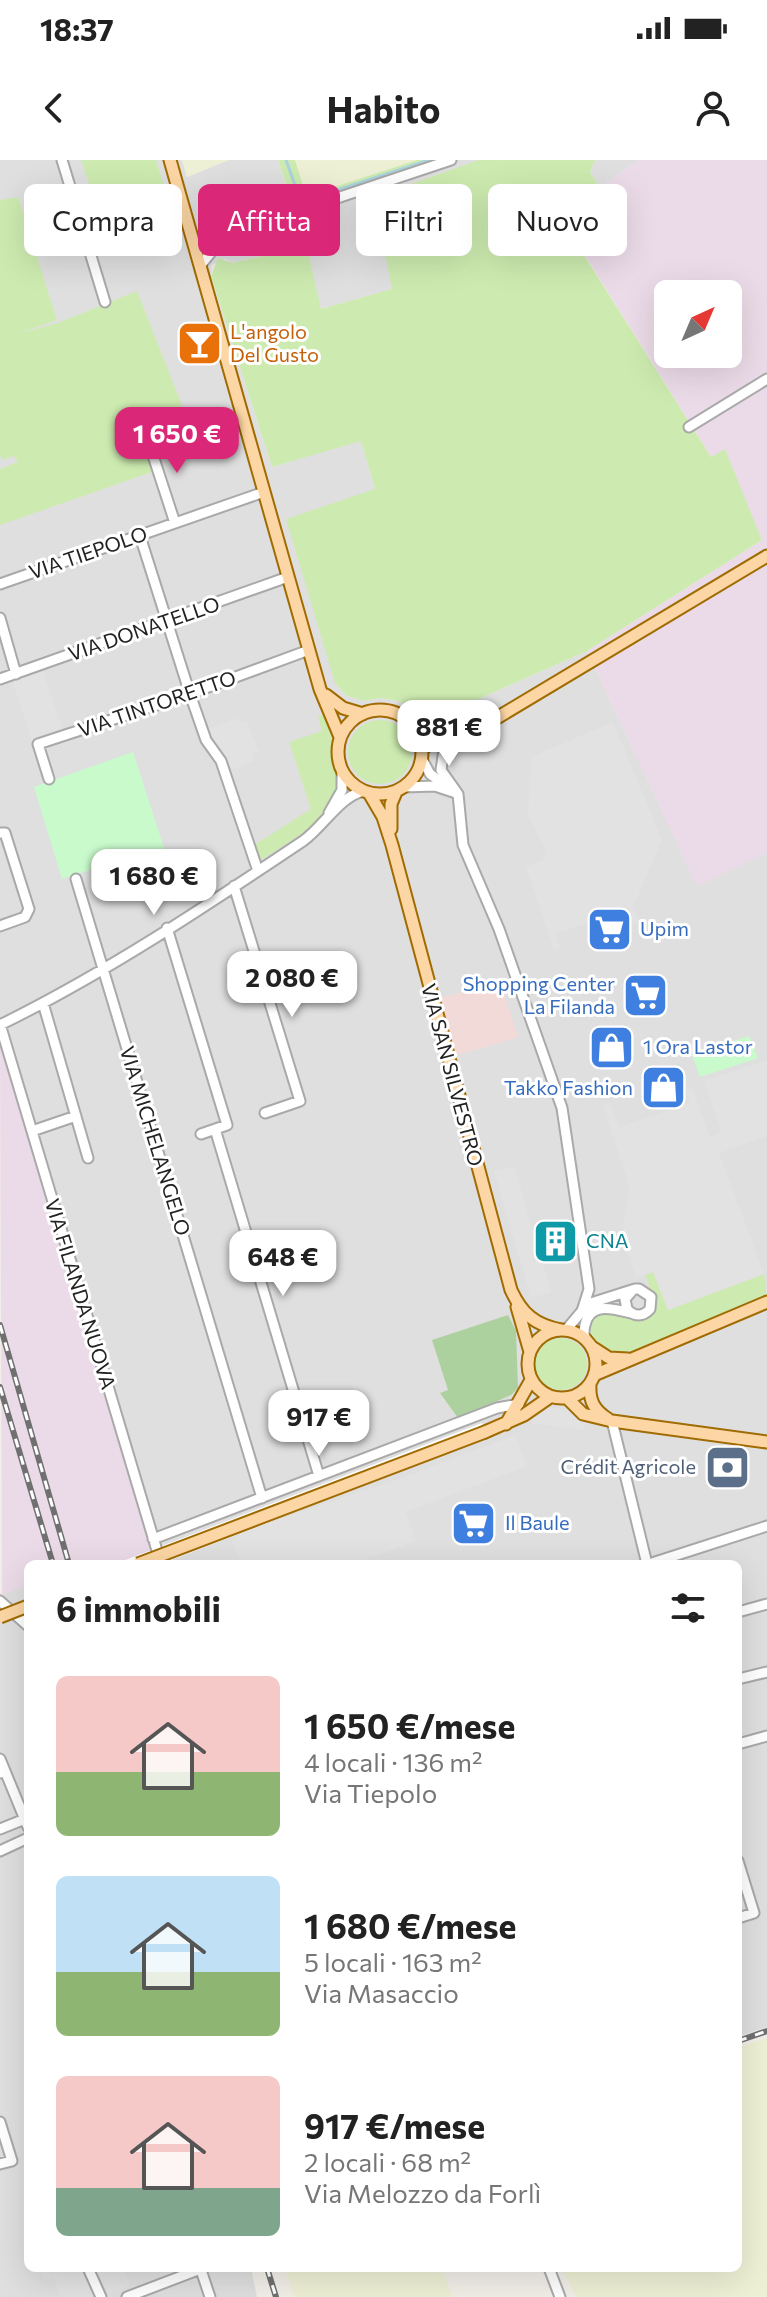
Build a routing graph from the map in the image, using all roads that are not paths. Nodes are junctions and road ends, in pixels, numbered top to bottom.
1 (62, 160) edge
2 (170, 160) edge
3 (451, 160) edge
4 (200, 266) junction
5 (105, 302) dead end
6 (767, 379) edge
7 (689, 427) dead end
8 (147, 437) dead end
9 (264, 492) junction
10 (175, 523) junction
11 (140, 536) junction
12 (767, 556) edge
13 (288, 577) junction
14 (0, 584) edge
15 (0, 618) edge
16 (166, 622) junction
17 (309, 650) junction
18 (16, 674) junction
19 (0, 679) edge
20 (320, 689) junction
21 (190, 694) junction
22 (363, 714) junction
23 (495, 719) junction
24 (408, 721) junction
25 (472, 726) junction
26 (340, 737) junction
27 (422, 754) junction
28 (342, 771) junction
29 (49, 779) dead end
30 (400, 789) junction
31 (366, 792) junction
32 (458, 794) junction
33 (319, 830) junction
34 (0, 833) edge
35 (392, 845) junction
36 (258, 871) junction
37 (76, 879) dead end
38 (234, 886) junction
39 (0, 926) edge
40 (167, 928) junction
41 (104, 967) junction
42 (43, 1003) junction
43 (0, 1025) edge
44 (265, 1113) dead end
45 (76, 1116) junction
46 (215, 1129) junction
47 (32, 1131) junction
48 (201, 1134) dead end
49 (88, 1158) dead end
50 (589, 1289) junction
51 (632, 1291) junction
52 (604, 1298) junction
53 (517, 1302) junction
54 (767, 1302) edge
55 (582, 1311) junction
56 (633, 1314) junction
57 (563, 1330) junction
58 (590, 1345) junction
59 (530, 1352) junction
60 (628, 1359) junction
61 (592, 1379) junction
62 (531, 1380) junction
63 (550, 1397) junction
64 (567, 1398) junction
65 (519, 1404) junction
66 (612, 1421) junction
67 (506, 1424) junction
68 (767, 1442) edge
69 (319, 1476) junction
70 (262, 1498) junction
71 (767, 1526) edge
72 (153, 1539) junction
73 (149, 1560) edge
74 (160, 1560) edge
75 (647, 1560) edge
76 (661, 1560) edge
77 (0, 1601) edge
78 (767, 1604) edge
79 (24, 1608) edge
80 (742, 1611) edge
81 (0, 1617) edge
82 (24, 1622) edge
83 (767, 1672) edge
84 (742, 1678) edge
85 (767, 1736) edge
86 (742, 1743) edge
87 (0, 1759) edge
88 (2, 1772) edge
89 (24, 1819) edge
90 (24, 1823) edge
91 (0, 1829) edge
92 (24, 1840) edge
93 (0, 1851) edge
94 (742, 1874) edge
95 (742, 1917) edge
96 (0, 2122) edge
97 (0, 2164) edge
98 (90, 2272) edge
99 (184, 2272) edge
100 (194, 2272) edge
101 (203, 2272) edge
102 (551, 2272) edge
103 (178, 2278) junction
104 (101, 2297) edge
105 (127, 2297) edge
106 (210, 2297) edge
107 (560, 2297) edge

1 - 5 street
2 - 4 main road
3 - 4 street
4 - 9 main road
6 - 7 street
8 - 10 street
9 - 10 street, VIA TIEPOLO
9 - 13 main road
10 - 11 street, VIA TIEPOLO
11 - 14 street, VIA TIEPOLO
11 - 16 street
12 - 23 main road
13 - 16 street, VIA DONATELLO
13 - 17 main road
15 - 18 street
16 - 18 street, VIA DONATELLO
16 - 21 street
17 - 20 main road
17 - 21 street, VIA TINTORETTO
18 - 19 street, VIA DONATELLO
20 - 22 main road
20 - 26 main road
21 - 29 street, VIA TINTORETTO
21 - 36 street
22 - 24 main road
22 - 26 main road
23 - 25 main road
23 - 32 street
24 - 25 main road
24 - 27 main road
25 - 27 main road
26 - 28 main road
27 - 30 main road
27 - 32 street
28 - 31 main road
28 - 33 street
30 - 31 main road
30 - 32 street
30 - 35 main road, VIA SAN SILVESTRO
31 - 33 street
31 - 35 main road, VIA SAN SILVESTRO
32 - 50 street
33 - 36 street
34 - 39 street
35 - 53 main road, VIA SAN SILVESTRO
36 - 38 street
37 - 41 street, VIA MICHELANGELO
38 - 40 street
38 - 44 street
40 - 41 street
40 - 46 street
41 - 42 street
41 - 70 street, VIA MICHELANGELO
42 - 43 street
42 - 45 street
43 - 47 street, VIA FILANDA NUOVA
45 - 47 street
45 - 49 street
46 - 48 street
46 - 69 street
47 - 72 street, VIA FILANDA NUOVA
50 - 52 street
50 - 55 street
51 - 52 street
51 - 56 street
51 - 56 street
52 - 55 street
53 - 57 main road
53 - 59 main road, VIA SAN SILVESTRO
54 - 60 main road
55 - 57 street
56 - 58 street
57 - 58 main road
57 - 59 main road
58 - 60 main road
58 - 61 main road
59 - 62 main road
60 - 61 main road
61 - 64 main road
61 - 66 main road
62 - 63 main road
62 - 65 main road
63 - 64 main road
63 - 67 main road
64 - 66 main road
65 - 67 main road
65 - 69 street
66 - 68 main road
66 - 75 street
67 - 73 main road, bridge
69 - 70 street
70 - 72 street
71 - 76 street
72 - 74 street, VIA FILANDA NUOVA
77 - 82 street
78 - 80 street
79 - 81 main road, bridge
83 - 84 street
85 - 86 street
87 - 88 street
88 - 89 street
90 - 91 street
92 - 93 street
94 - 95 street
96 - 97 street
98 - 104 street
99 - 103 street
100 - 103 street
101 - 106 street
102 - 107 street
103 - 105 street

